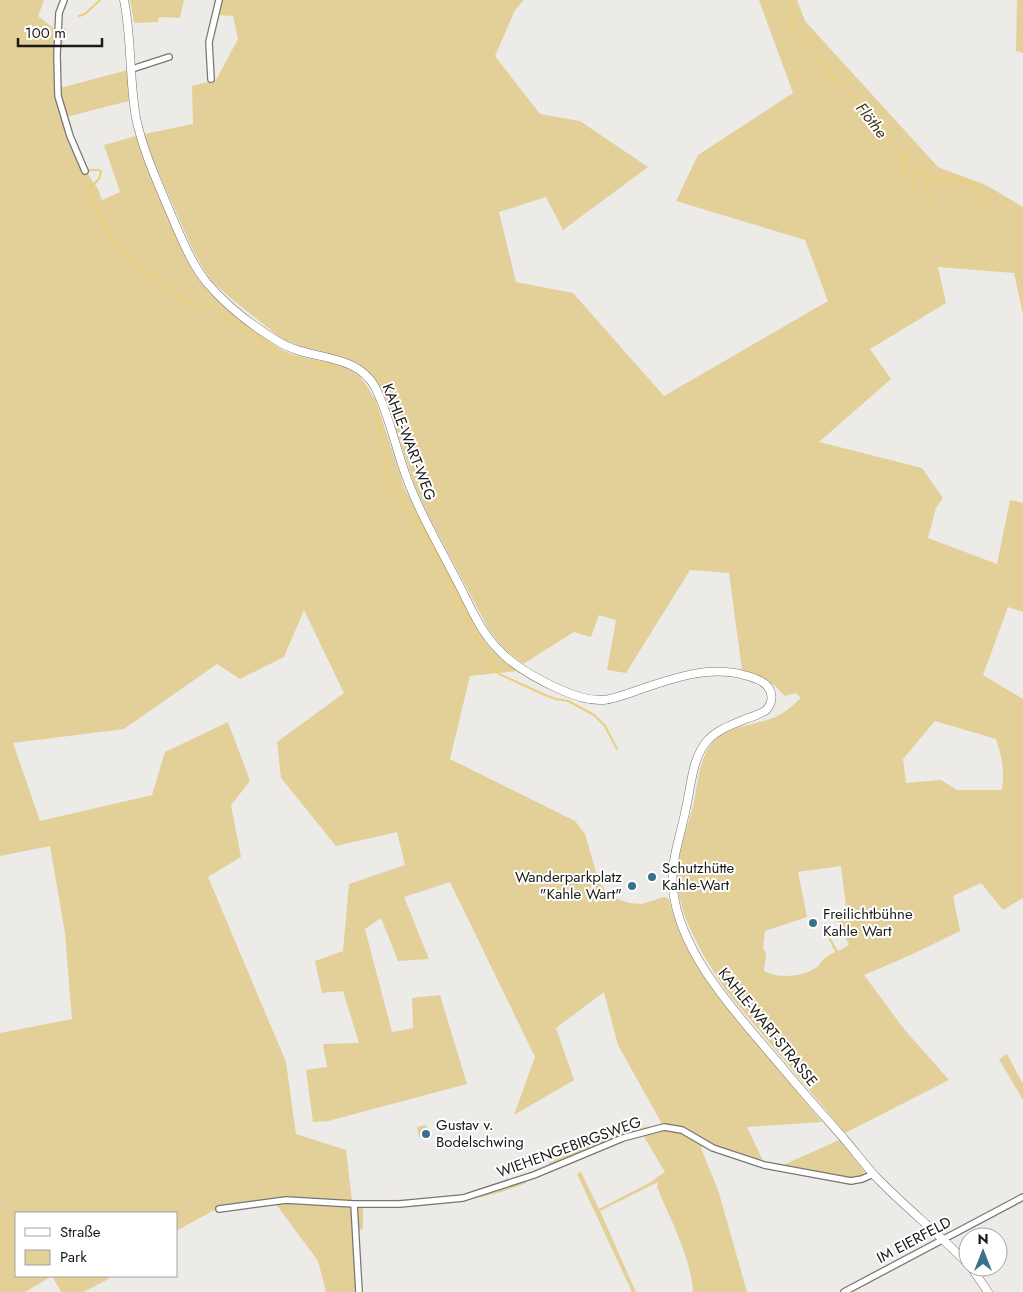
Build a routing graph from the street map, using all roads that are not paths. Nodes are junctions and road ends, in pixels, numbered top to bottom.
1 (64, 0) edge
2 (124, 0) edge
3 (219, 0) edge
4 (169, 57) dead end
5 (132, 69) junction
6 (211, 79) dead end
7 (85, 171) dead end
8 (771, 703) joint
9 (873, 1174) junction
10 (1023, 1197) edge
11 (354, 1204) junction
12 (219, 1209) dead end
13 (942, 1239) junction
14 (958, 1254) edge
15 (978, 1277) edge
16 (359, 1292) edge
17 (844, 1292) edge
18 (988, 1292) edge

1 - 7 street
2 - 5 street, KAHLE-WART-WEG
3 - 6 street
4 - 5 street
5 - 8 street, KAHLE-WART-WEG
8 - 9 street, KAHLE-WART-STRASSE
9 - 11 street, WIEHENGEBIRGSWEG
9 - 13 street, KAHLE-WART-STRASSE
10 - 13 street, IM EIERFELD
11 - 12 street, WIEHENGEBIRGSWEG
11 - 16 street
13 - 14 street, KAHLE-WART-STRASSE
13 - 17 street, IM EIERFELD
15 - 18 street

